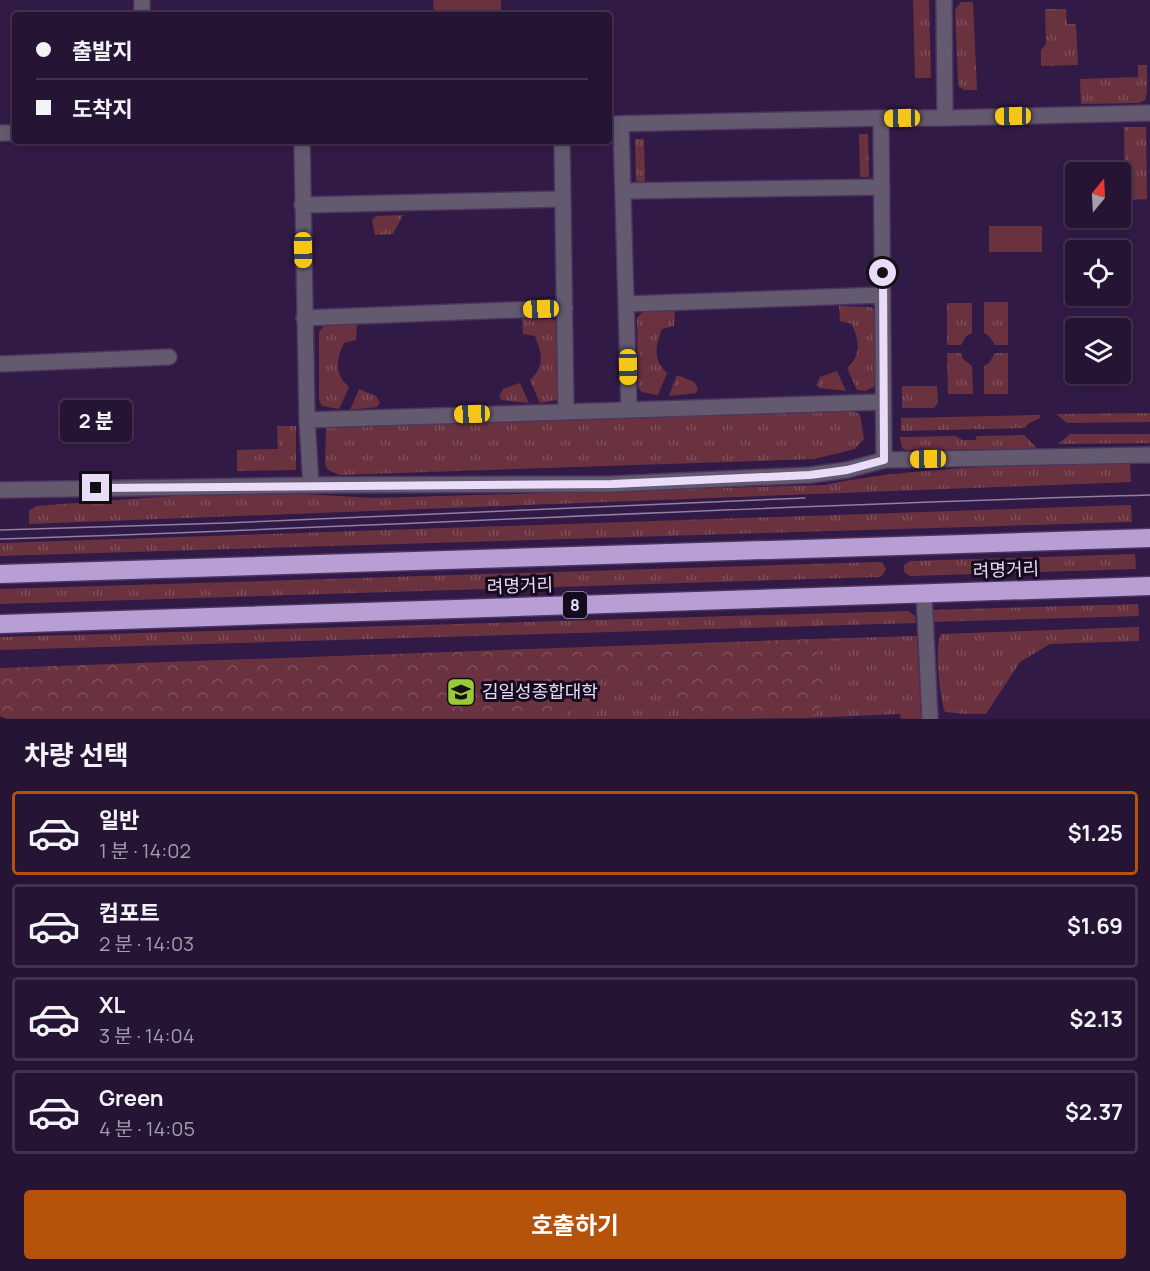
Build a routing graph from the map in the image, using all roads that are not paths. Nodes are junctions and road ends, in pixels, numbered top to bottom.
1 (944, 0) edge
2 (1150, 113) edge
3 (881, 118) junction
4 (945, 118) junction
5 (615, 124) edge
6 (302, 144) edge
7 (562, 144) edge
8 (882, 187) junction
9 (623, 191) junction
10 (563, 199) junction
11 (302, 205) junction
12 (883, 295) junction
13 (627, 304) junction
14 (564, 308) junction
15 (304, 318) junction
16 (169, 357) dead end
17 (0, 364) edge
18 (882, 402) junction
19 (629, 410) junction
20 (566, 411) junction
21 (307, 420) junction
22 (1150, 455) edge
23 (884, 460) junction
24 (311, 485) junction
25 (0, 490) edge
26 (1150, 538) edge
27 (0, 574) edge
28 (1150, 586) edge
29 (924, 594) junction
30 (0, 624) edge
31 (930, 719) edge

1 - 4 street
2 - 4 street
3 - 4 street
3 - 5 street
3 - 8 street
5 - 9 street
6 - 11 street
7 - 10 street
8 - 9 street
8 - 12 street
9 - 13 street
10 - 11 street
10 - 14 street
11 - 15 street
12 - 13 street
12 - 18 street
13 - 19 street
14 - 15 street
14 - 20 street
15 - 21 street
16 - 17 street
18 - 19 street
18 - 23 street
19 - 20 street
20 - 21 street
21 - 24 street
22 - 23 street
23 - 24 street
24 - 25 street
26 - 27 highway, 려명거리
28 - 29 highway, 려명거리 / 8
29 - 30 highway, 려명거리 / 8
29 - 31 street

